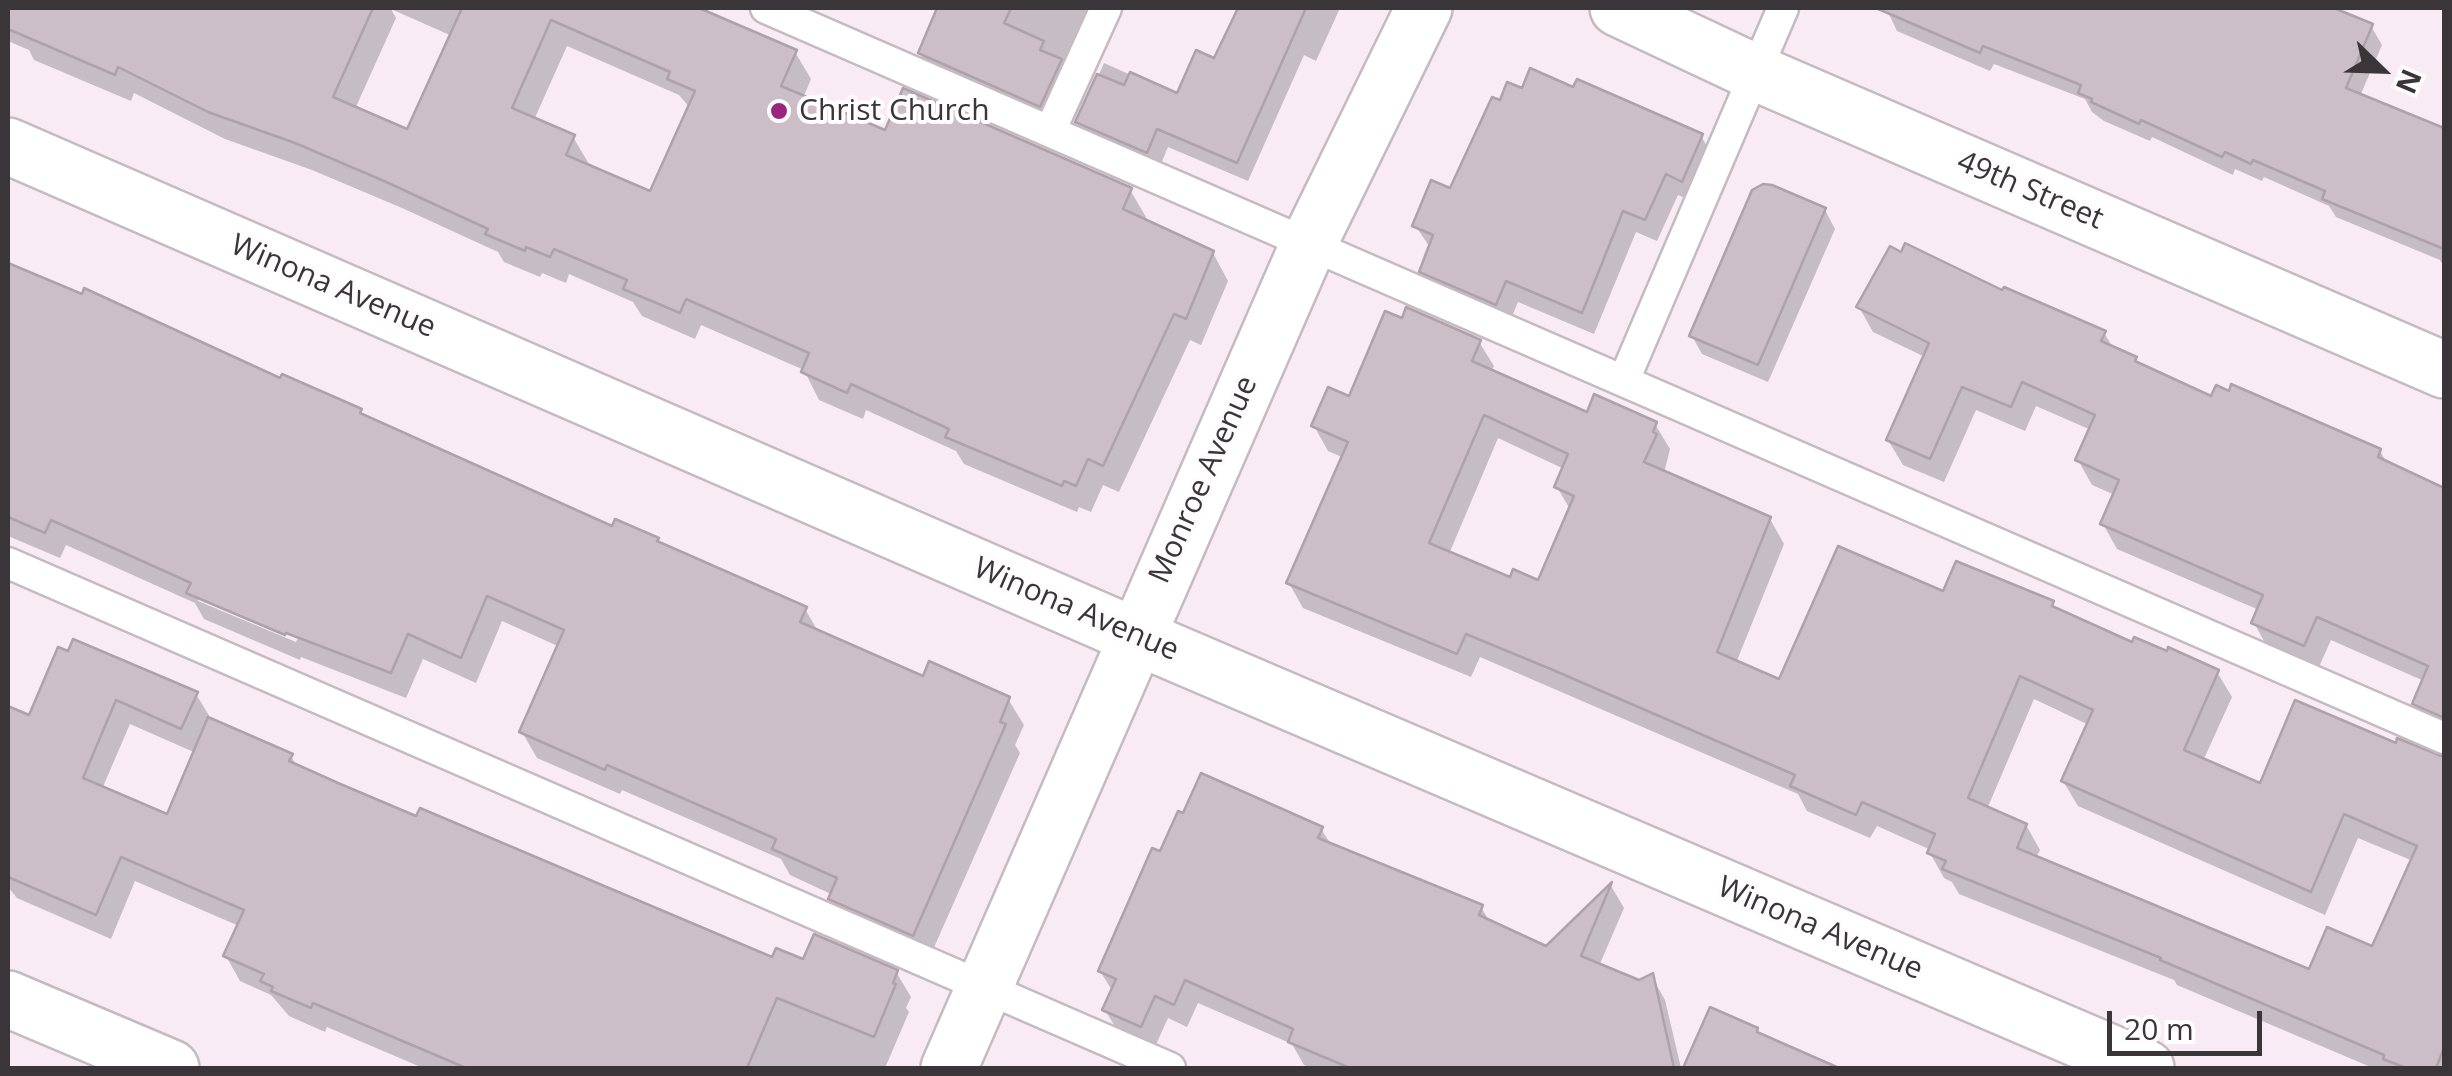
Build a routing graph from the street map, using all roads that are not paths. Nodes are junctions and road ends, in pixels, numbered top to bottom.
1 (766, 8) edge
2 (1106, 8) edge
3 (1424, 8) edge
4 (1618, 8) edge
5 (1782, 8) edge
6 (1754, 72) junction
7 (1050, 131) junction
8 (8, 146) edge
9 (1309, 244) junction
10 (2444, 370) edge
11 (1624, 380) junction
12 (8, 563) edge
13 (1135, 636) junction
14 (2444, 738) edge
15 (984, 987) junction
16 (8, 999) edge
17 (171, 1068) edge
18 (949, 1068) edge
19 (1170, 1068) edge
20 (2146, 1068) edge

1 - 7 lane
2 - 7 lane
3 - 9 street, Monroe Avenue
4 - 6 street, 49th Street
5 - 6 lane
6 - 10 street, 49th Street
6 - 11 lane
7 - 9 lane
8 - 13 street, Winona Avenue
9 - 11 lane
9 - 13 street, Monroe Avenue
11 - 14 lane
12 - 15 lane
13 - 15 street, Monroe Avenue
13 - 20 street, Winona Avenue
15 - 18 street, Monroe Avenue
15 - 19 lane
16 - 17 street

